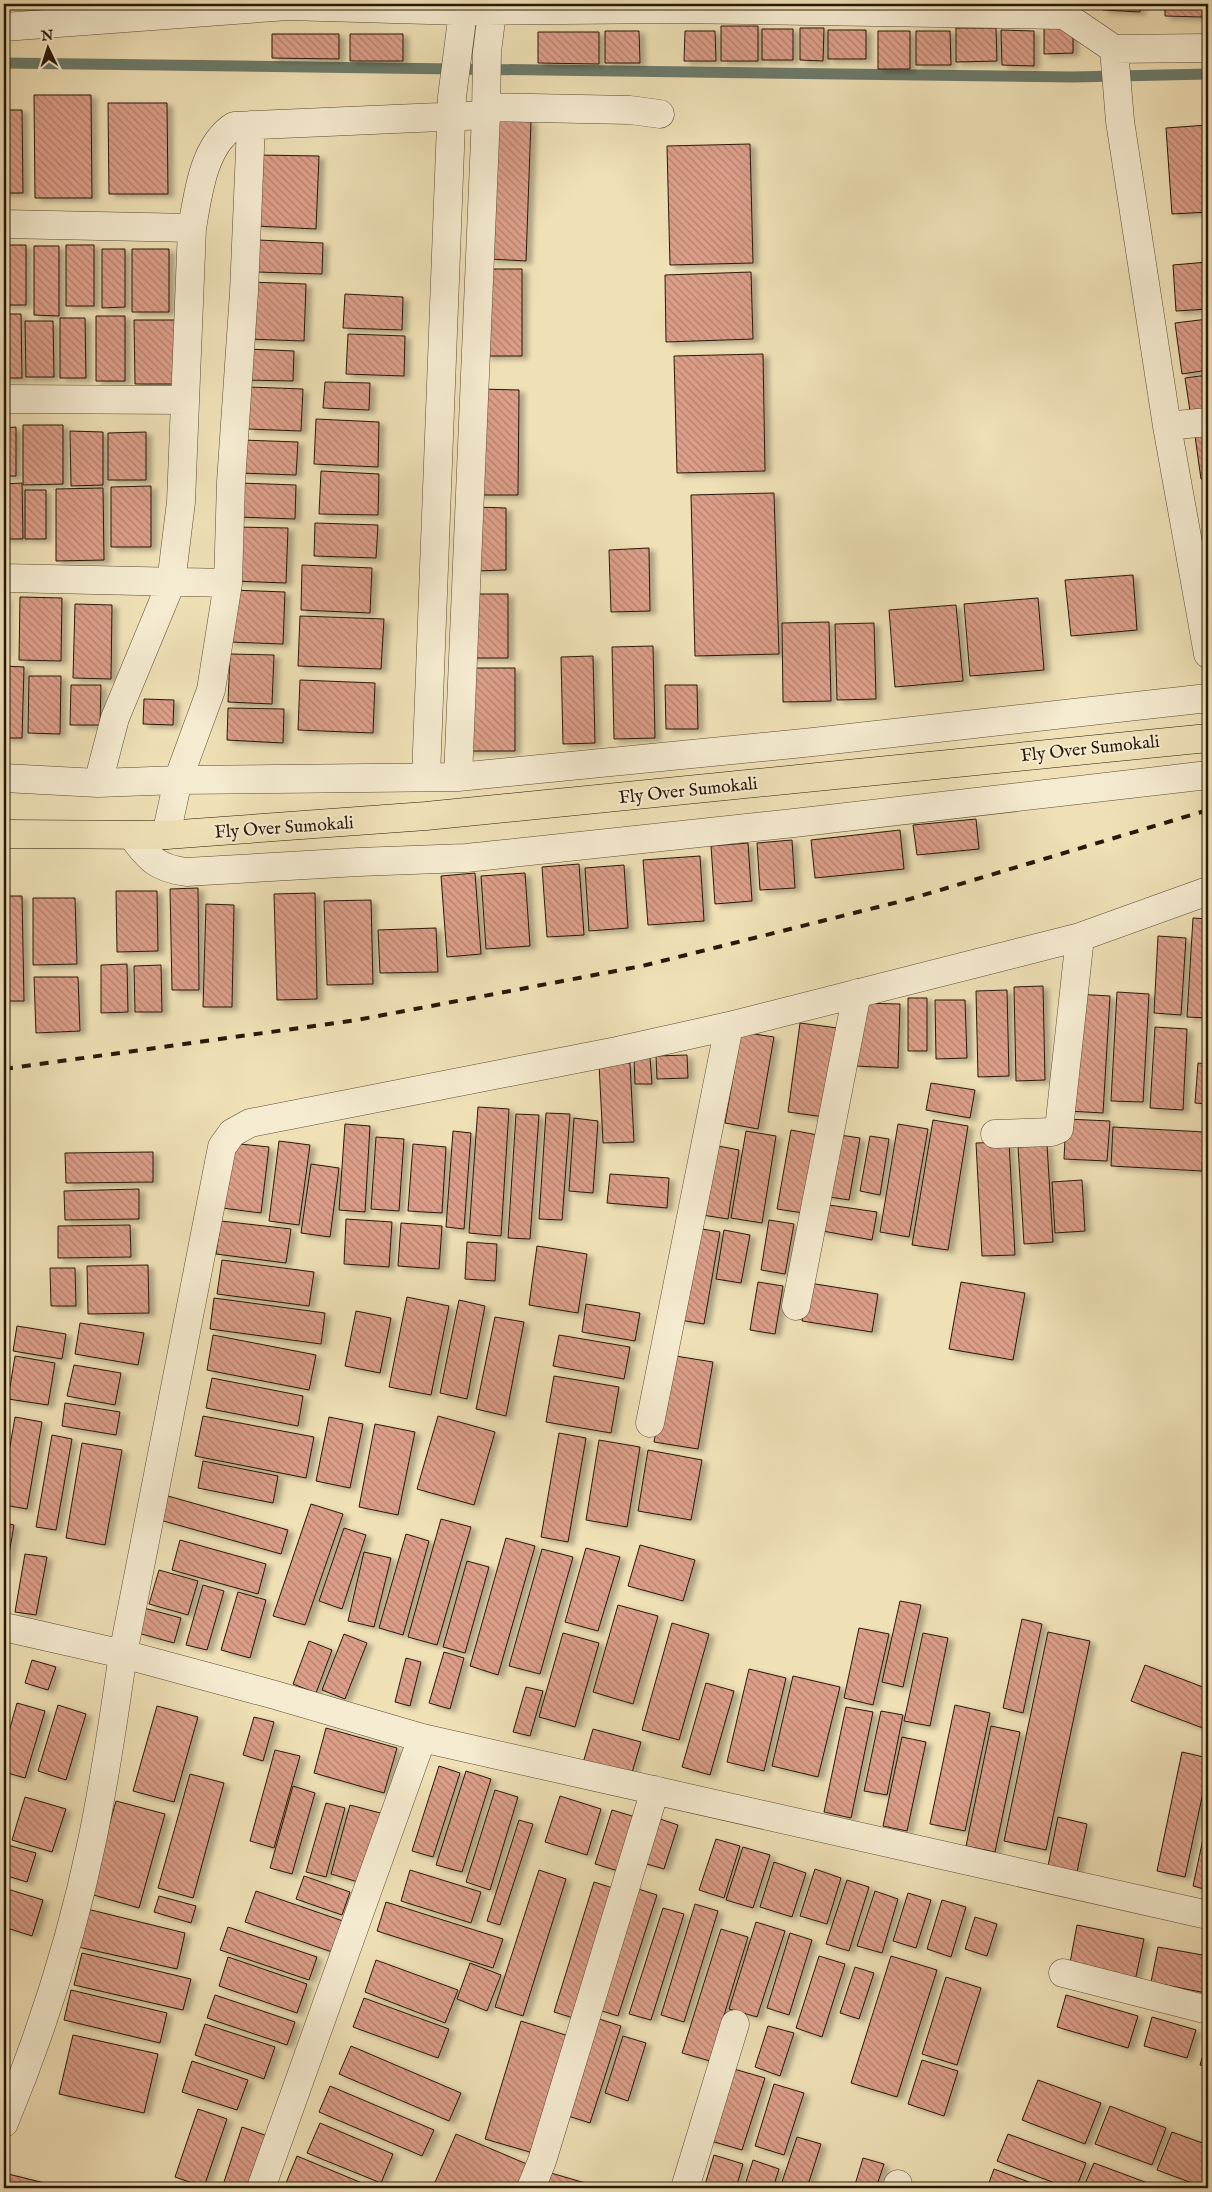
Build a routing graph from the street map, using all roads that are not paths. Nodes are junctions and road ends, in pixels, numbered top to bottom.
1 (288, 5) edge
2 (676, 6) edge
3 (207, 7) edge
4 (463, 7) edge
5 (492, 7) edge
6 (1064, 9) edge
7 (4, 27) edge
8 (1208, 48) edge
9 (1115, 57) junction
10 (486, 106) junction
11 (452, 108) junction
12 (660, 114) dead end
13 (251, 125) junction
14 (4, 224) edge
15 (192, 228) junction
16 (4, 399) edge
17 (185, 400) junction
18 (1208, 422) edge
19 (1167, 426) junction
20 (4, 578) edge
21 (171, 583) junction
22 (228, 583) junction
23 (1208, 654) edge
24 (1208, 698) edge
25 (1208, 738) edge
26 (1208, 775) edge
27 (426, 777) junction
28 (458, 777) junction
29 (4, 778) edge
30 (178, 780) junction
31 (98, 783) junction
32 (4, 834) edge
33 (166, 835) junction
34 (132, 836) junction
35 (1208, 891) edge
36 (1080, 936) junction
37 (857, 993) junction
38 (729, 1026) junction
39 (995, 1134) dead end
40 (796, 1306) dead end
41 (650, 1423) dead end
42 (4, 1627) edge
43 (122, 1654) junction
44 (422, 1738) junction
45 (655, 1790) junction
46 (1208, 1915) edge
47 (1063, 1973) dead end
48 (1208, 2010) edge
49 (735, 2024) dead end
50 (4, 2123) edge
51 (261, 2188) edge
52 (531, 2188) edge
53 (685, 2188) edge

1 - 3 street
1 - 4 street
2 - 5 street
2 - 6 street
3 - 7 street
4 - 5 street
4 - 11 street
5 - 10 street
6 - 9 street
8 - 9 street
9 - 19 street
10 - 11 street
10 - 12 street
10 - 28 street
11 - 13 street
11 - 27 street
13 - 15 street
13 - 22 street
14 - 15 street
15 - 17 street
16 - 17 street
17 - 21 street
18 - 19 street
19 - 23 street
20 - 21 street
21 - 22 street
21 - 31 street
22 - 30 street
24 - 28 street
25 - 33 main road, Fly Over Sumokali
26 - 34 street
27 - 28 street
27 - 30 street
29 - 31 street
30 - 31 street
30 - 33 street
32 - 34 main road, Fly Over Sumokali
33 - 34 main road, Fly Over Sumokali
35 - 36 street
36 - 37 street
36 - 39 street
37 - 38 street
37 - 40 street
38 - 41 street
38 - 43 street
42 - 43 street
43 - 44 street
43 - 50 street
44 - 45 street
44 - 51 street
45 - 46 street
45 - 52 street
47 - 48 street
49 - 53 street

